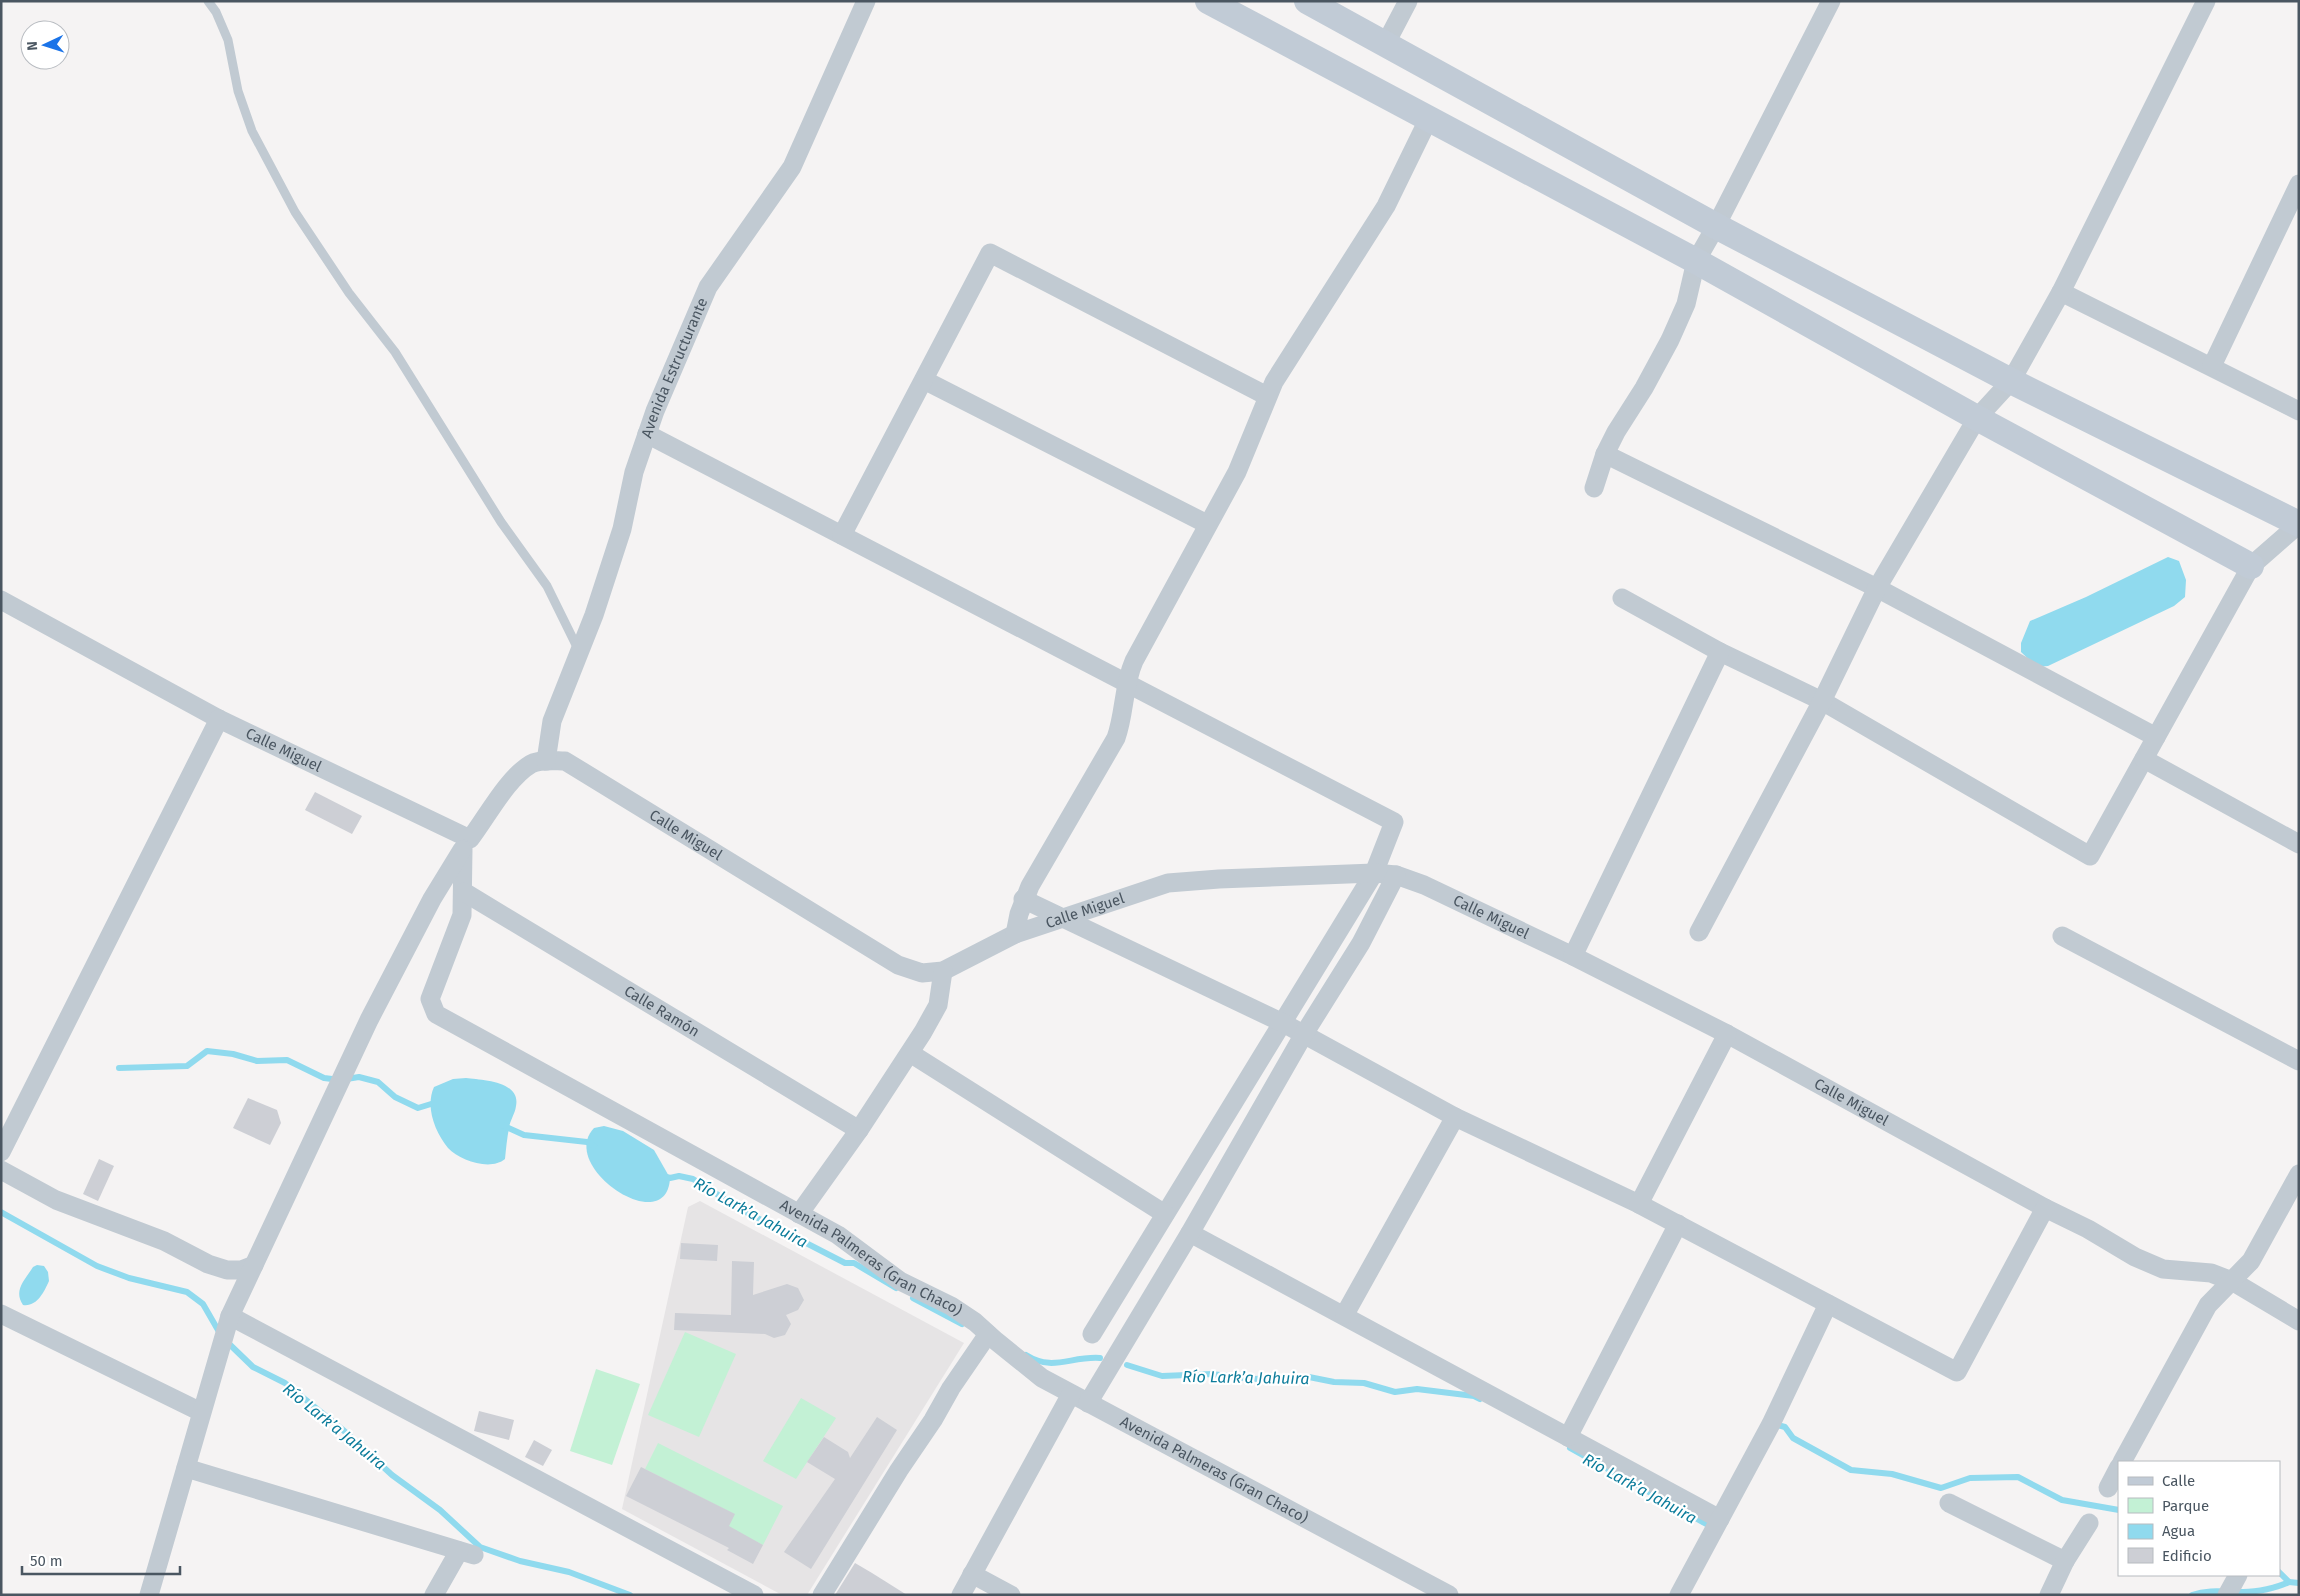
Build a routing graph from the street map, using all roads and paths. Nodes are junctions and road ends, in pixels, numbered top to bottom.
1 (208, 1) edge
2 (866, 1) edge
3 (1208, 1) edge
4 (1408, 1) edge
5 (1831, 1) edge
6 (2206, 1) edge
7 (1324, 5) edge
8 (1386, 43) junction
9 (1428, 120) junction
10 (2299, 184) edge
11 (1716, 226) junction
12 (1696, 261) junction
13 (2061, 292) junction
14 (2212, 366) junction
15 (924, 380) junction
16 (2011, 381) junction
17 (1267, 396) junction
18 (2299, 411) edge
19 (1977, 418) junction
20 (647, 434) junction
21 (1605, 454) junction
22 (1594, 488) dead end
23 (1207, 524) junction
24 (2299, 524) edge
25 (842, 536) junction
26 (2251, 566) junction
27 (1877, 588) junction
28 (1622, 598) dead end
29 (1, 600) edge
30 (580, 652) junction
31 (1720, 652) junction
32 (1126, 683) junction
33 (1822, 701) junction
34 (219, 719) junction
35 (2156, 737) junction
36 (2144, 758) junction
37 (546, 761) junction
38 (467, 844) junction
39 (2299, 844) edge
40 (1374, 873) junction
41 (1396, 875) junction
42 (464, 892) junction
43 (1024, 899) junction
44 (1062, 918) junction
45 (1699, 932) dead end
46 (1015, 934) junction
47 (2062, 936) dead end
48 (1573, 956) junction
49 (943, 971) junction
50 (1282, 1023) junction
51 (1304, 1034) junction
52 (1727, 1034) junction
53 (910, 1053) junction
54 (2299, 1061) edge
55 (1455, 1117) junction
56 (859, 1130) junction
57 (1, 1152) edge
58 (1, 1170) edge
59 (2299, 1174) edge
60 (1639, 1204) junction
61 (2045, 1208) junction
62 (799, 1214) junction
63 (1165, 1214) junction
64 (1678, 1224) junction
65 (1190, 1233) junction
66 (254, 1265) junction
67 (2232, 1281) junction
68 (1828, 1304) junction
69 (1, 1314) edge
70 (1344, 1314) junction
71 (230, 1316) junction
72 (2299, 1321) edge
73 (988, 1334) junction
74 (1092, 1334) dead end
75 (1071, 1394) junction
76 (1088, 1403) junction
77 (201, 1412) junction
78 (1568, 1437) junction
79 (2123, 1461) edge
80 (186, 1468) junction
81 (2118, 1469) edge
82 (2108, 1488) dead end
83 (1949, 1503) dead end
84 (1720, 1519) junction
85 (2089, 1522) dead end
86 (2065, 1561) junction
87 (972, 1574) junction
88 (2237, 1576) edge
89 (149, 1595) edge
90 (434, 1595) edge
91 (754, 1595) edge
92 (822, 1595) edge
93 (961, 1595) edge
94 (1011, 1595) edge
95 (1449, 1595) edge
96 (1679, 1595) edge
97 (2049, 1595) edge
98 (2227, 1595) edge

1 - 30 lane
2 - 20 street, Avenida Estructurante
3 - 9 street
4 - 8 street
5 - 11 street
6 - 13 street
7 - 8 street
8 - 11 street
9 - 12 street
9 - 17 street
10 - 14 street
11 - 12 street
11 - 16 street
12 - 19 street
12 - 21 street
13 - 14 street
13 - 16 street
14 - 18 street
15 - 17 street
15 - 23 street
15 - 25 street
16 - 19 street
16 - 24 street
17 - 23 street
19 - 26 street
19 - 27 street
20 - 25 street
20 - 30 street, Avenida Estructurante
21 - 22 street
21 - 27 street
23 - 32 street
24 - 26 street
25 - 32 street
26 - 35 street
27 - 33 street
27 - 35 street
28 - 31 street
29 - 34 street, Calle Miguel
30 - 37 street, Avenida Estructurante
31 - 33 street
31 - 48 street
32 - 40 street
32 - 43 street
33 - 36 street
33 - 45 street
34 - 38 street, Calle Miguel
34 - 57 street
35 - 36 street
36 - 39 street
37 - 38 street
37 - 49 street, Calle Miguel
38 - 42 street, Avenida Palmeras (Gran Chaco)
38 - 66 street
40 - 41 street, Calle Miguel
40 - 44 street, Calle Miguel
40 - 50 street
41 - 48 street, Calle Miguel
41 - 51 street
42 - 56 street, Calle Ramón
42 - 62 street, Avenida Palmeras (Gran Chaco)
43 - 44 street
43 - 46 street
44 - 46 street, Calle Miguel
44 - 50 street
46 - 49 street, Calle Miguel
47 - 54 street
48 - 52 street, Calle Miguel
49 - 53 street
50 - 51 street
50 - 63 street
51 - 55 street
51 - 65 street
52 - 60 street
52 - 61 street, Calle Miguel
53 - 56 street
53 - 63 street
55 - 60 street
55 - 70 street
56 - 62 street
58 - 66 street
59 - 67 street
60 - 64 street
61 - 67 street, Calle Miguel
61 - 68 street
62 - 73 street, Avenida Palmeras (Gran Chaco)
63 - 74 street
64 - 68 street
64 - 78 street
65 - 70 street
65 - 76 street
66 - 71 street
67 - 72 street, Calle Miguel
67 - 79 street
68 - 84 street
69 - 77 street
70 - 78 street
71 - 77 street
71 - 91 street
73 - 75 street, Avenida Palmeras (Gran Chaco)
73 - 92 street
75 - 76 street, Avenida Palmeras (Gran Chaco)
75 - 87 street
76 - 95 street, Avenida Palmeras (Gran Chaco)
77 - 80 street
78 - 84 street
80 - 89 street
80 - 90 street
81 - 82 street
83 - 86 street
84 - 96 street
85 - 86 street
86 - 97 street
87 - 93 street
87 - 94 street
88 - 98 street

